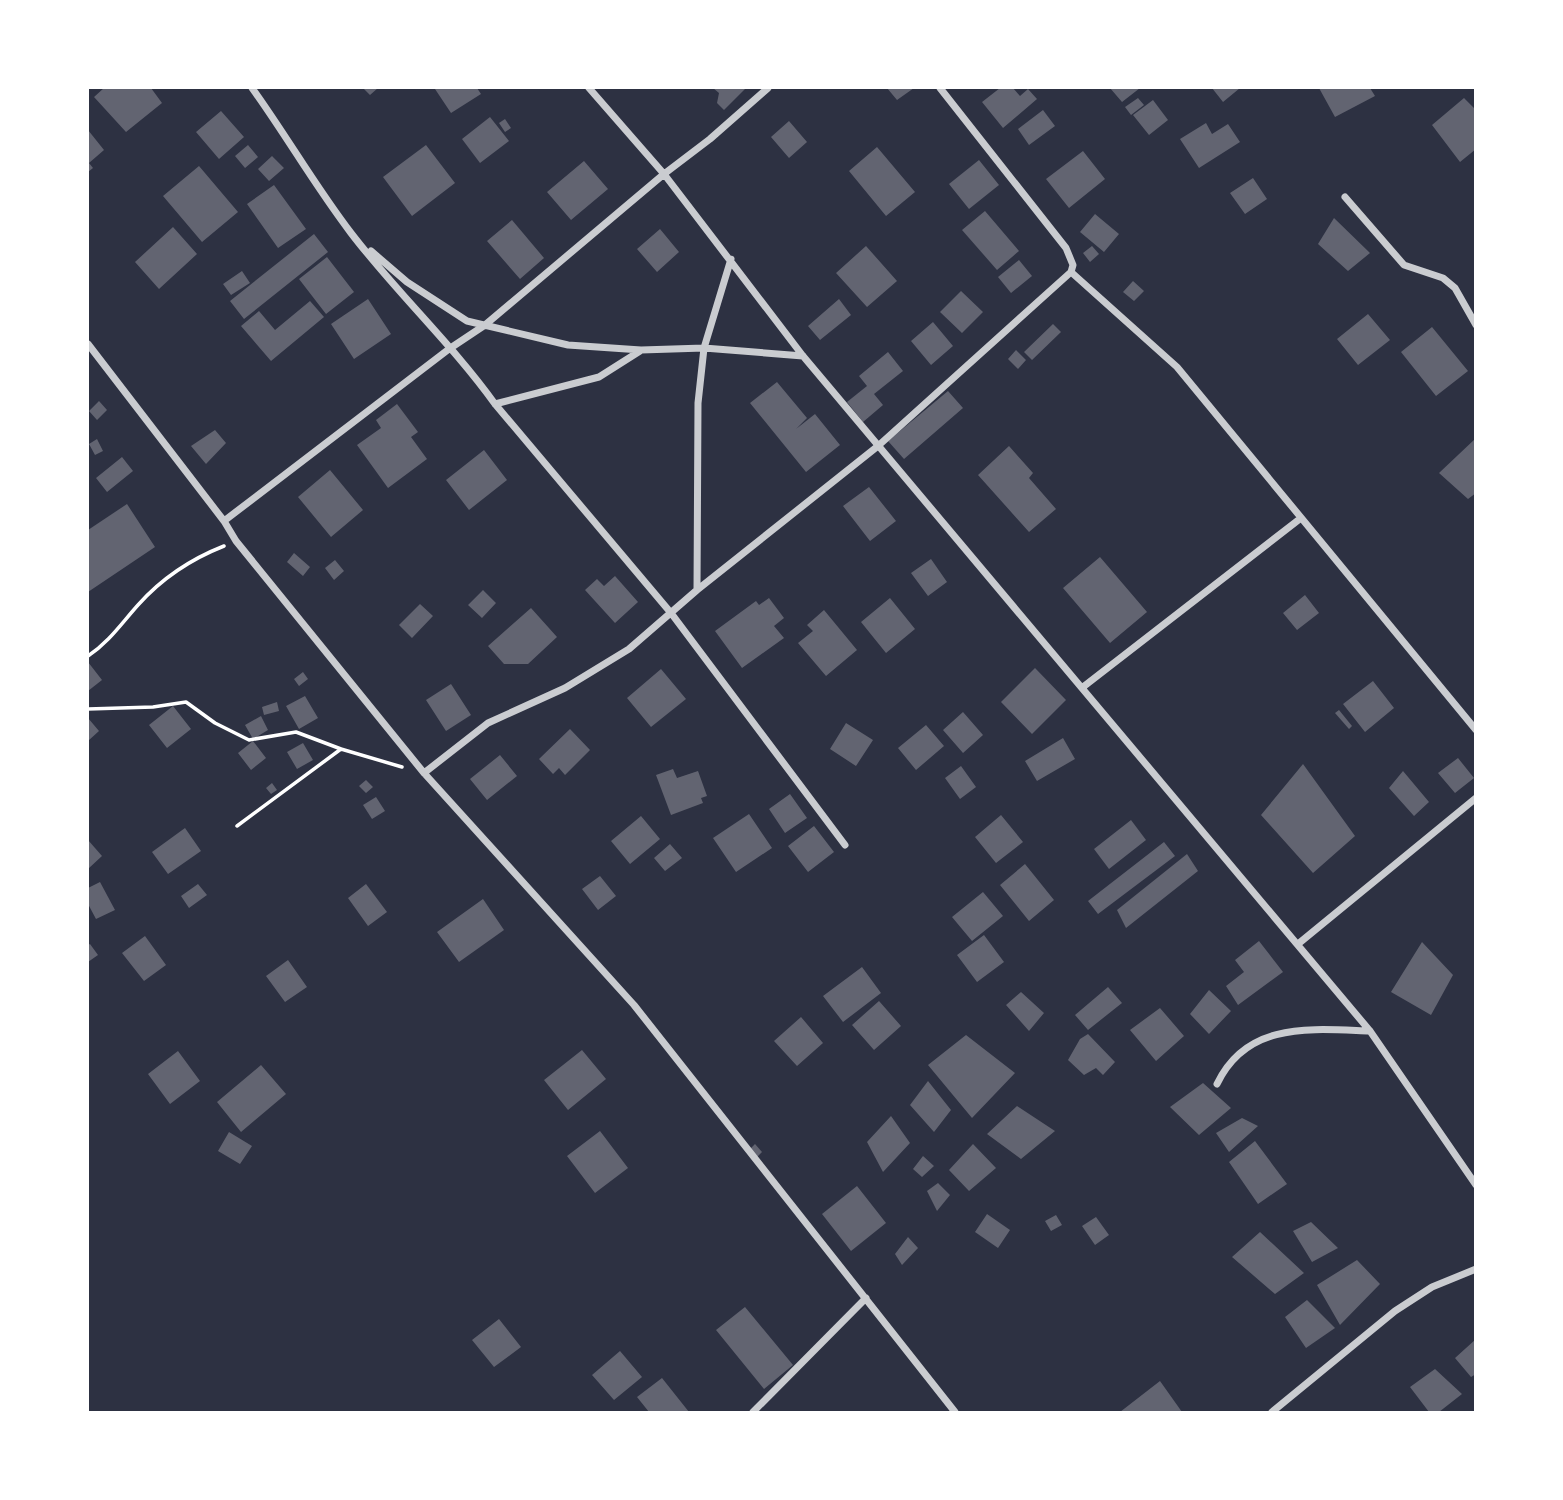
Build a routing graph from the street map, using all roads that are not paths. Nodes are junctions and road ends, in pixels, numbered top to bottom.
1 (252, 88) edge
2 (589, 88) edge
3 (768, 88) edge
4 (940, 88) edge
5 (664, 174) junction
6 (1345, 197) dead end
7 (351, 233) junction
8 (730, 259) junction
9 (1071, 272) junction
10 (485, 325) junction
11 (1475, 325) edge
12 (88, 344) edge
13 (704, 348) junction
14 (449, 349) junction
15 (641, 350) junction
16 (803, 356) junction
17 (495, 404) junction
18 (878, 446) junction
19 (1301, 517) junction
20 (224, 521) junction
21 (697, 590) junction
22 (671, 613) junction
23 (1083, 687) junction
24 (1475, 730) edge
25 (424, 773) junction
26 (1475, 798) edge
27 (845, 845) dead end
28 (1298, 944) junction
29 (1370, 1031) junction
30 (1217, 1084) dead end
31 (1475, 1185) edge
32 (1475, 1269) edge
33 (866, 1298) junction
34 (753, 1412) edge
35 (955, 1412) edge
36 (1272, 1412) edge

1 - 7 street
2 - 5 street
3 - 5 street
4 - 9 street
5 - 8 street
5 - 10 street
6 - 11 street
7 - 10 street
7 - 14 street
8 - 13 street
8 - 16 street
9 - 18 street
9 - 19 street
10 - 14 street
10 - 15 street
12 - 20 street
13 - 15 street
13 - 16 street
13 - 21 street
14 - 17 street
14 - 20 street
15 - 17 street
16 - 18 street
17 - 22 street
18 - 21 street
18 - 23 street
19 - 23 street
19 - 24 street
20 - 25 street
21 - 22 street
22 - 25 street
22 - 27 street
23 - 28 street
25 - 33 street
26 - 28 street
28 - 29 street
29 - 30 street
29 - 31 street
32 - 36 street
33 - 34 street
33 - 35 street

